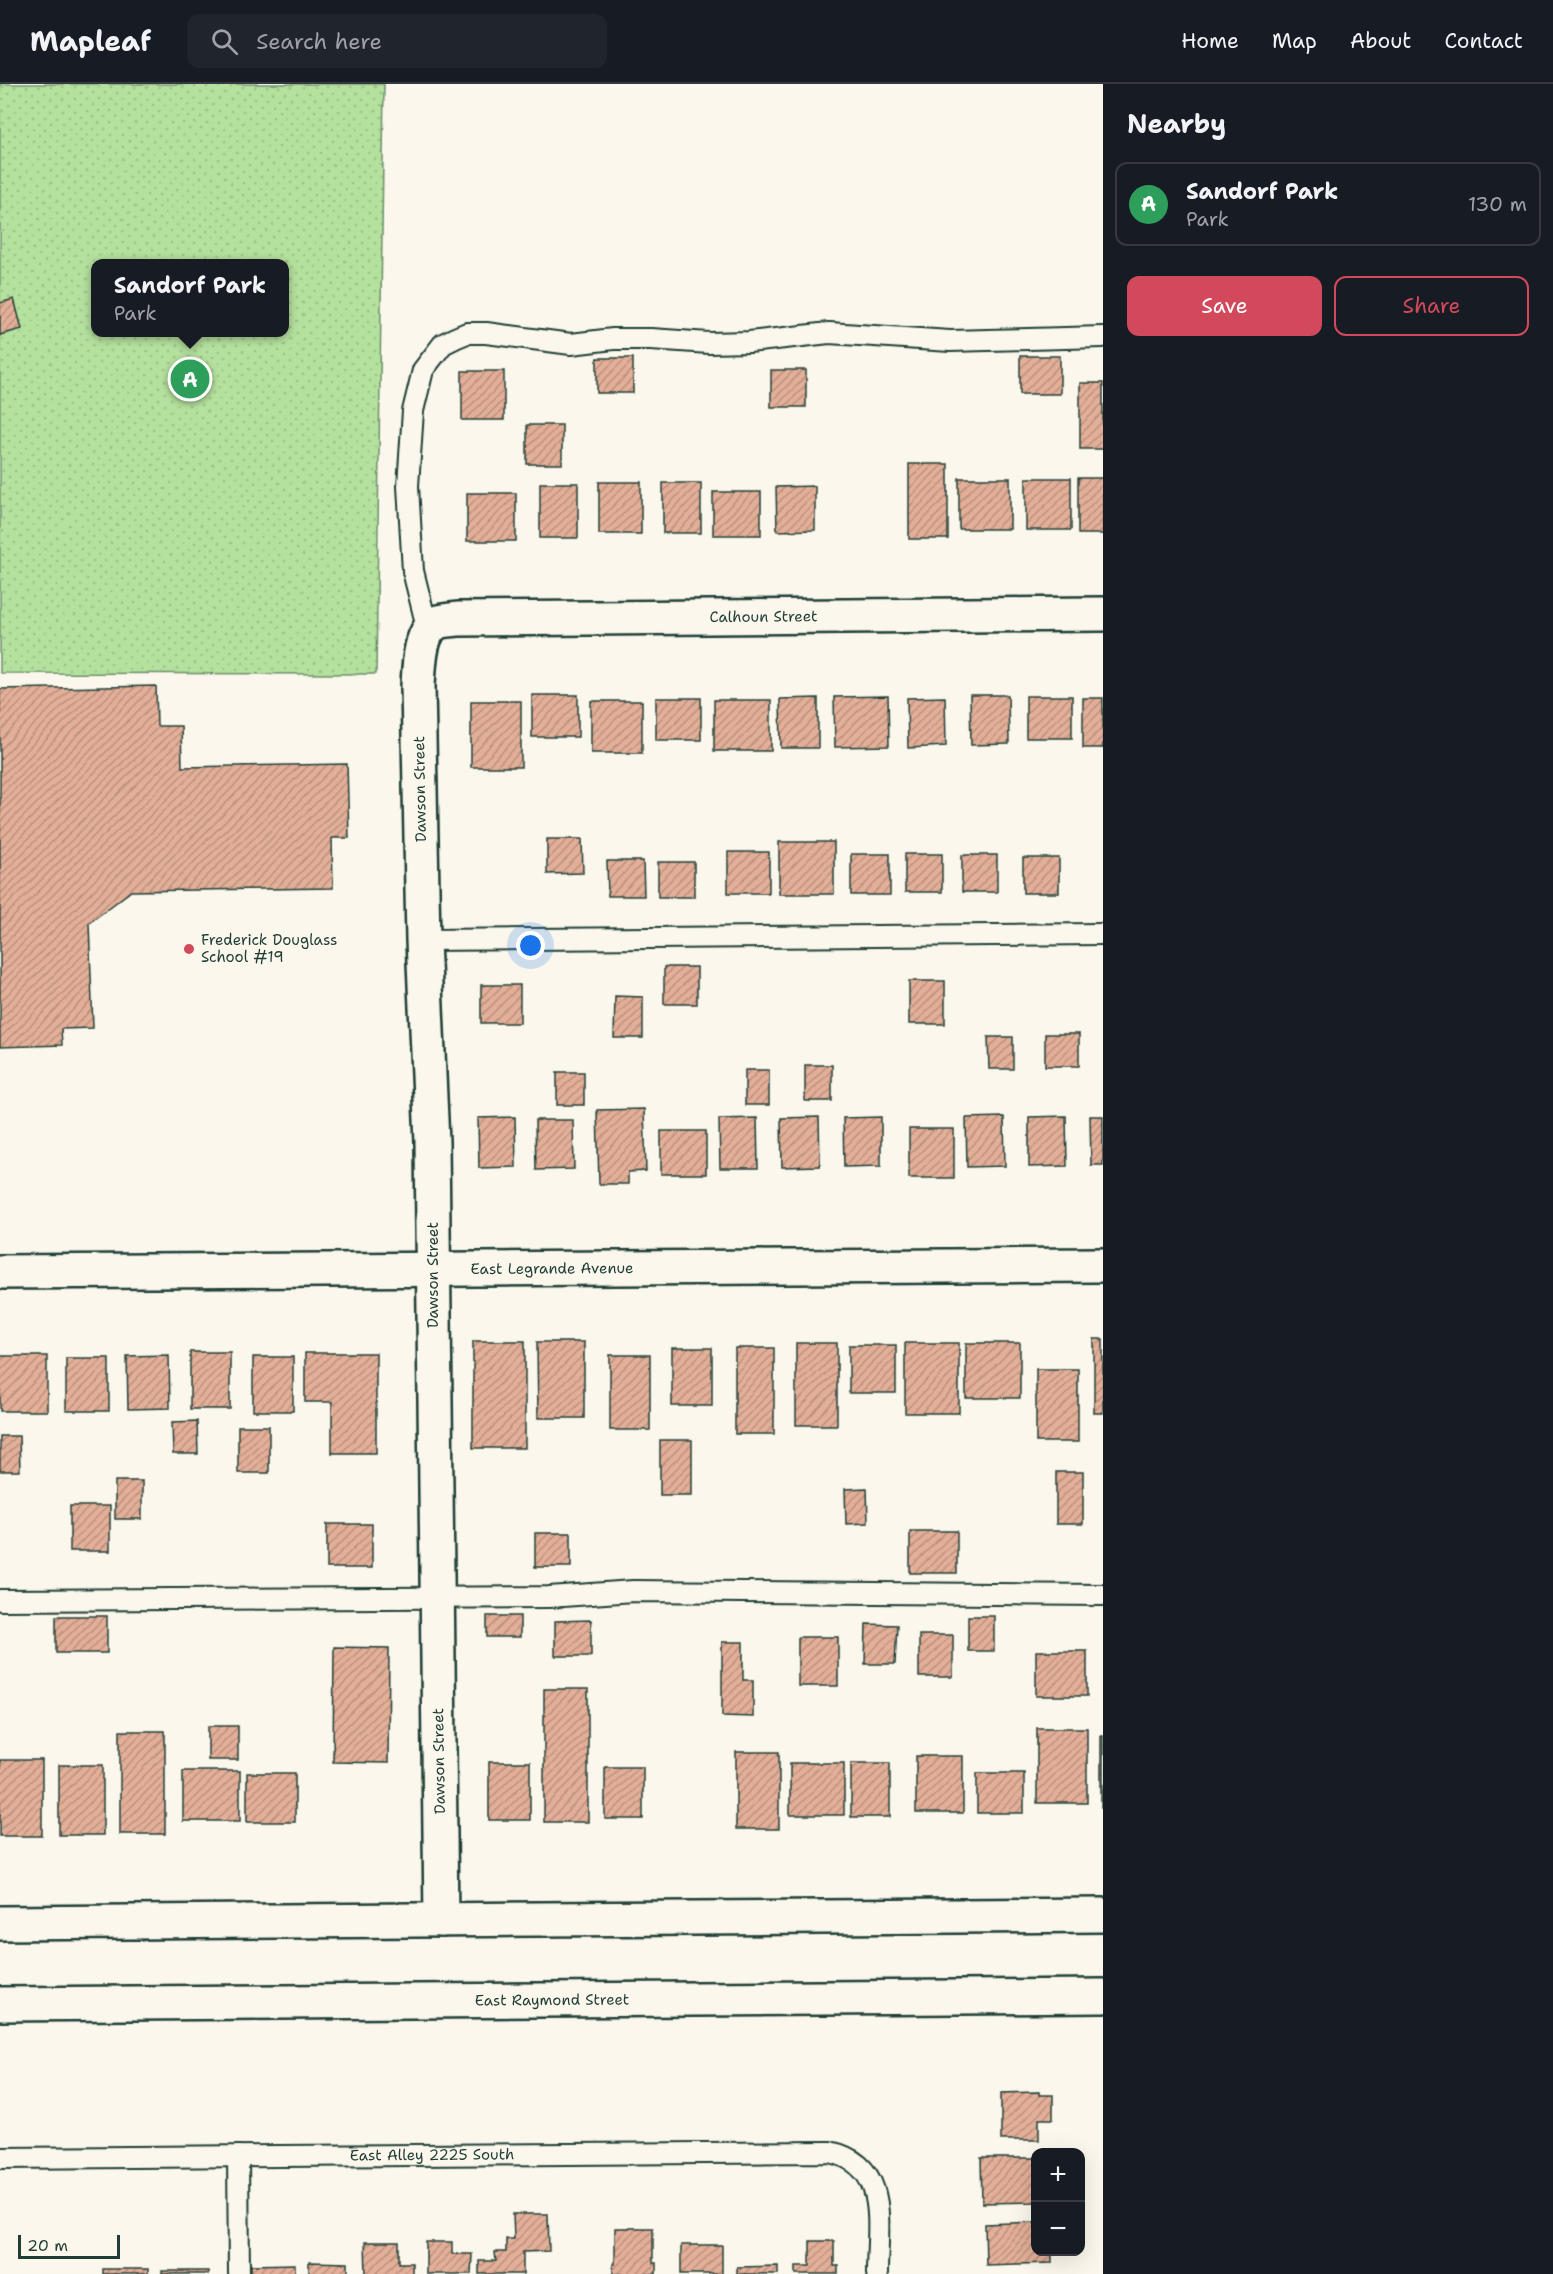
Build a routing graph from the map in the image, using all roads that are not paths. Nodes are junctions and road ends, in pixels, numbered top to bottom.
1 (1103, 337) edge
2 (1103, 614) edge
3 (428, 631) junction
4 (1103, 934) edge
5 (423, 940) junction
6 (1103, 1265) edge
7 (432, 1269) junction
8 (0, 1272) edge
9 (1103, 1595) edge
10 (437, 1598) junction
11 (0, 1600) edge
12 (1103, 1915) edge
13 (441, 1920) junction
14 (0, 1923) edge
15 (1103, 1995) edge
16 (0, 2004) edge
17 (238, 2156) junction
18 (0, 2158) edge
19 (239, 2274) edge
20 (877, 2274) edge

1 - 3 lane
2 - 3 street, Calhoun Street
3 - 5 street, Dawson Street
4 - 5 lane
5 - 7 street, Dawson Street
6 - 7 street, East Legrande Avenue
7 - 8 street, East Legrande Avenue
7 - 10 street, Dawson Street
9 - 10 lane
10 - 11 lane
10 - 13 street, Dawson Street
12 - 13 street
13 - 14 street
15 - 16 street, East Raymond Street
17 - 18 lane, East Alley 2225 South
17 - 19 lane
17 - 20 lane, East Alley 2225 South

